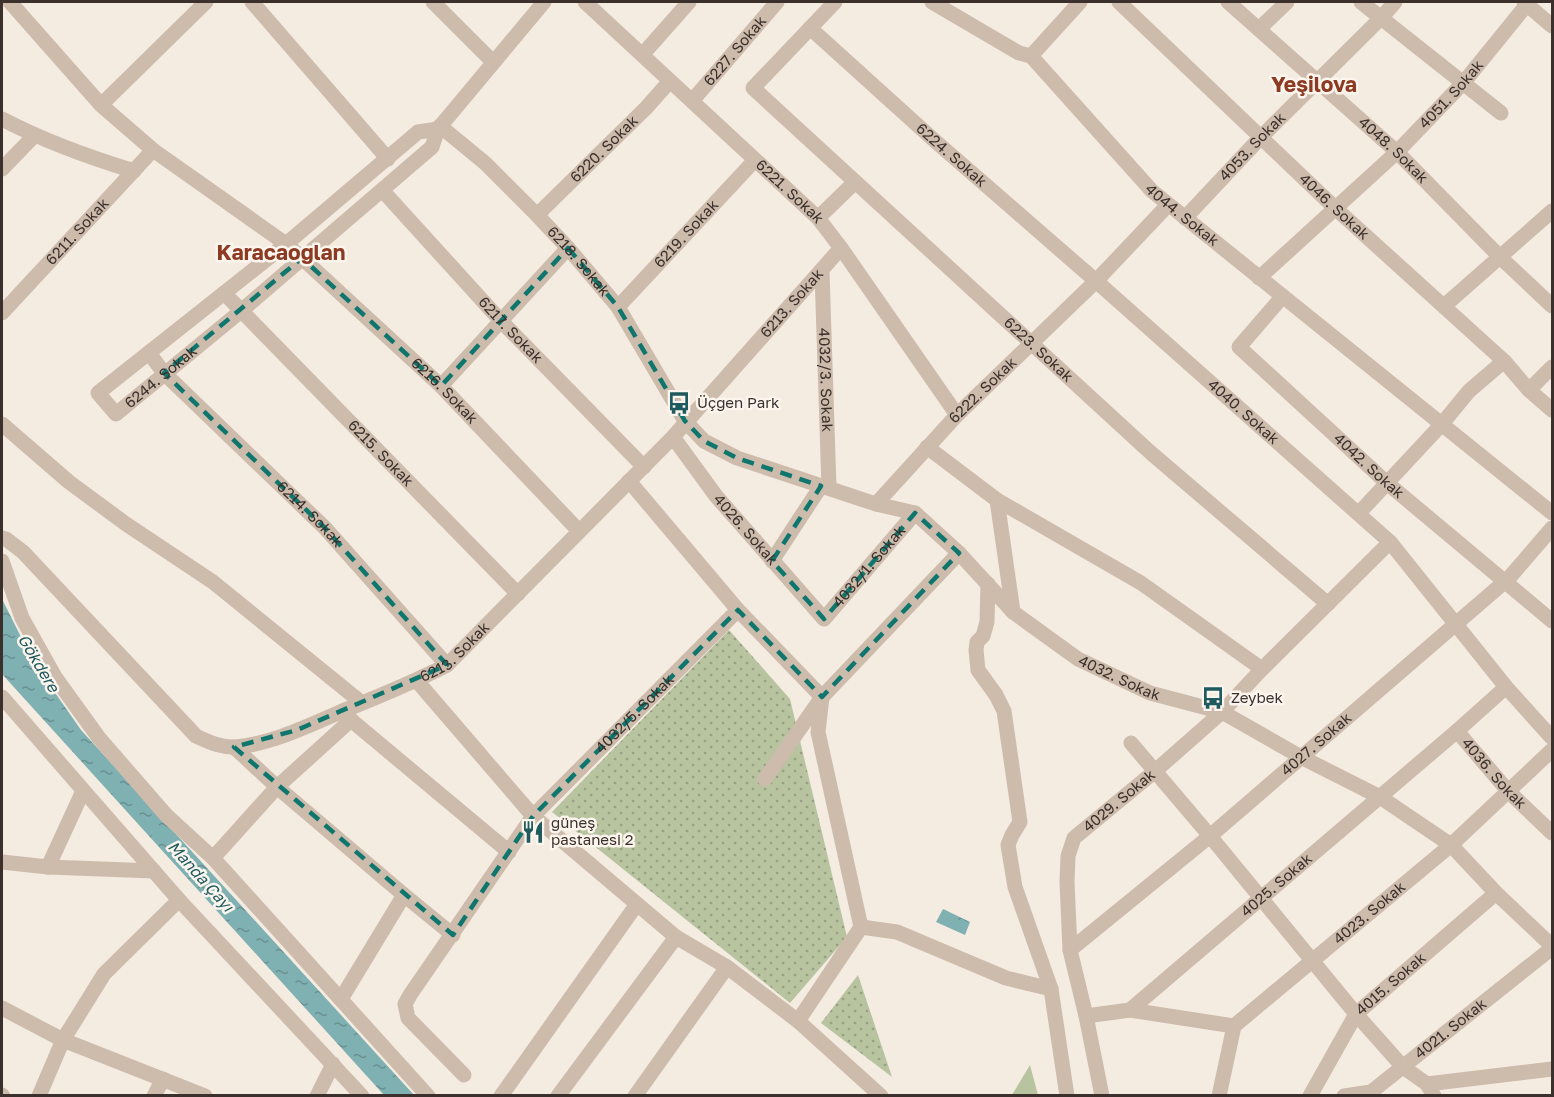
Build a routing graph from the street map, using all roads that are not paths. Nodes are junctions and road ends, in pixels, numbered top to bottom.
1 (10, 2) edge
2 (206, 2) edge
3 (252, 2) edge
4 (433, 2) edge
5 (544, 2) edge
6 (585, 2) edge
7 (689, 2) edge
8 (777, 2) edge
9 (835, 2) edge
10 (932, 2) edge
11 (1080, 2) edge
12 (1119, 2) edge
13 (1228, 2) edge
14 (1287, 2) edge
15 (1361, 2) edge
16 (1395, 2) edge
17 (1526, 2) edge
18 (1382, 18) junction
19 (1552, 26) edge
20 (810, 28) junction
21 (1259, 29) junction
22 (643, 54) junction
23 (1031, 56) junction
24 (493, 62) junction
25 (670, 81) junction
26 (1318, 81) junction
27 (1464, 82) junction
28 (692, 101) junction
29 (100, 105) junction
30 (1501, 112) dead end
31 (2, 118) edge
32 (439, 128) junction
33 (34, 136) junction
34 (1261, 136) junction
35 (153, 150) junction
36 (1397, 152) junction
37 (388, 159) junction
38 (755, 160) junction
39 (2, 169) edge
40 (134, 171) junction
41 (855, 182) junction
42 (382, 190) junction
43 (1168, 205) junction
44 (1335, 208) junction
45 (1552, 211) edge
46 (537, 215) junction
47 (818, 218) junction
48 (1185, 218) junction
49 (286, 244) junction
50 (568, 248) junction
51 (841, 248) junction
52 (1500, 257) junction
53 (302, 258) junction
54 (822, 272) junction
55 (1259, 278) junction
56 (1096, 280) junction
57 (224, 293) junction
58 (1282, 297) junction
59 (1444, 306) junction
60 (1552, 306) edge
61 (618, 307) junction
62 (241, 311) junction
63 (2, 313) edge
64 (501, 321) junction
65 (1033, 343) junction
66 (148, 353) junction
67 (1504, 361) junction
68 (1552, 367) edge
69 (164, 373) junction
70 (441, 386) junction
71 (1529, 390) junction
72 (1552, 410) edge
73 (957, 415) junction
74 (685, 421) junction
75 (2, 424) edge
76 (1441, 425) junction
77 (672, 437) junction
78 (927, 447) junction
79 (644, 467) junction
80 (629, 481) junction
81 (1388, 483) junction
82 (825, 487) junction
83 (997, 500) junction
84 (876, 504) junction
85 (915, 513) junction
86 (1359, 513) junction
87 (1552, 513) edge
88 (1552, 528) edge
89 (579, 531) junction
90 (2, 538) edge
91 (1390, 542) junction
92 (959, 553) junction
93 (2, 561) edge
94 (772, 561) junction
95 (1505, 582) junction
96 (988, 584) junction
97 (518, 594) junction
98 (1328, 604) junction
99 (738, 610) junction
100 (1013, 612) junction
101 (824, 619) joint
102 (1552, 621) edge
103 (1455, 626) junction
104 (447, 665) junction
105 (1262, 669) junction
106 (417, 681) junction
107 (1506, 687) junction
108 (2, 697) edge
109 (822, 697) junction
110 (362, 703) junction
111 (1222, 711) junction
112 (348, 715) junction
113 (1457, 731) junction
114 (1552, 738) edge
115 (1131, 743) dead end
116 (234, 747) junction
117 (1552, 750) edge
118 (1302, 757) junction
119 (1154, 772) junction
120 (765, 779) dead end
121 (277, 788) junction
122 (83, 791) junction
123 (1508, 791) junction
124 (1380, 797) junction
125 (533, 816) junction
126 (1552, 834) edge
127 (1210, 836) junction
128 (1451, 845) junction
129 (509, 852) junction
130 (213, 858) junction
131 (2, 862) edge
132 (48, 867) junction
133 (154, 871) junction
134 (1496, 893) junction
135 (404, 895) junction
136 (1261, 898) junction
137 (179, 900) junction
138 (637, 904) junction
139 (861, 927) junction
140 (453, 935) junction
141 (676, 937) junction
142 (1552, 947) edge
143 (1070, 950) junction
144 (1312, 960) junction
145 (727, 967) junction
146 (1051, 989) junction
147 (341, 999) junction
148 (2, 1008) edge
149 (1130, 1010) junction
150 (1356, 1014) junction
151 (1086, 1016) junction
152 (798, 1021) junction
153 (1234, 1026) junction
154 (63, 1040) junction
155 (333, 1064) junction
156 (1403, 1068) junction
157 (1552, 1069) edge
158 (464, 1076) dead end
159 (163, 1079) junction
160 (1431, 1090) edge
161 (39, 1095) edge
162 (154, 1095) edge
163 (205, 1095) edge
164 (317, 1095) edge
165 (362, 1095) edge
166 (428, 1095) edge
167 (501, 1095) edge
168 (558, 1095) edge
169 (635, 1095) edge
170 (881, 1095) edge
171 (1067, 1095) edge
172 (1102, 1095) edge
173 (1219, 1095) edge
174 (1310, 1095) edge
175 (1344, 1095) edge

1 - 29 street, 6216. Sokak
2 - 29 street
3 - 37 street
4 - 24 street
5 - 24 street, 6244. Sokak
6 - 22 street, 6221. Sokak
7 - 22 street
8 - 28 street, 6227. Sokak
9 - 20 street
10 - 23 street, 4044. Sokak
11 - 23 street
12 - 34 street, 4046. Sokak
13 - 21 street, 4048. Sokak
14 - 21 street
15 - 18 street
16 - 18 street, 4053. Sokak
17 - 19 street
17 - 27 street, 4051. Sokak
18 - 26 street, 4053. Sokak
18 - 27 street
20 - 41 street, 6223. Sokak
20 - 56 street, 6224. Sokak
21 - 26 street, 4048. Sokak
22 - 25 street, 6221. Sokak
23 - 43 street, 4044. Sokak
24 - 32 street, 6244. Sokak
25 - 28 street, 6221. Sokak
25 - 46 street, 6220. Sokak
26 - 34 street, 4053. Sokak
26 - 36 street, 4048. Sokak
27 - 30 street
27 - 36 street, 4051. Sokak
28 - 38 street, 6221. Sokak
29 - 35 street, 6216. Sokak
31 - 33 street
32 - 37 street, 6244. Sokak
32 - 42 street, 6244. Sokak
32 - 46 street, 6218. Sokak
33 - 39 street
33 - 40 street
34 - 44 street, 4046. Sokak
34 - 48 street, 4053. Sokak
35 - 40 street, 6211. Sokak
35 - 49 street, 6216. Sokak
36 - 44 street, 4051. Sokak
36 - 52 street, 4048. Sokak
37 - 49 street, 6244. Sokak
38 - 47 street, 6221. Sokak
38 - 61 street, 6219. Sokak
40 - 63 street, 6211. Sokak
41 - 47 street
41 - 65 street, 6223. Sokak
42 - 53 street, 6244. Sokak
42 - 64 street, 6217. Sokak
43 - 48 street, 4044. Sokak
43 - 56 street, 6222. Sokak
44 - 55 street, 4051. Sokak
44 - 59 street, 4046. Sokak
45 - 52 street
46 - 50 street, 6218. Sokak
47 - 51 street, 6221. Sokak
48 - 55 street, 4044. Sokak
49 - 53 street, 6216. Sokak
49 - 57 street, 6244. Sokak
50 - 61 street, 6218. Sokak
50 - 64 street
51 - 54 street, 6213. Sokak
51 - 73 street, 6221. Sokak
52 - 59 street
52 - 60 street, 4048. Sokak
53 - 62 street, 6244. Sokak
53 - 70 street, 6216. Sokak
54 - 74 street, 6213. Sokak
54 - 82 street, 4032/3. Sokak
55 - 58 street, 4044. Sokak
56 - 65 street, 6222. Sokak
56 - 86 street, 4040. Sokak
57 - 62 street, 6215. Sokak
57 - 66 street, 6244. Sokak
58 - 76 street, 4044. Sokak
58 - 81 street, 4042. Sokak
59 - 67 street, 4046. Sokak
61 - 74 street, 6218. Sokak
62 - 69 street, 6244. Sokak
62 - 97 street, 6215. Sokak
64 - 70 street
64 - 79 street, 6217. Sokak
65 - 73 street, 6222. Sokak
65 - 98 street, 6223. Sokak
66 - 69 street, 6214. Sokak
66 - 69 street, 6244. Sokak
67 - 71 street, 4046. Sokak
67 - 76 street
68 - 71 street
69 - 104 street, 6214. Sokak
70 - 89 street, 6216. Sokak
71 - 72 street, 4046. Sokak
73 - 78 street, 6222. Sokak
74 - 77 street, 6213. Sokak
74 - 82 street, 4032. Sokak
75 - 110 street
76 - 81 street
76 - 87 street, 4044. Sokak
77 - 79 street, 6213. Sokak
77 - 94 street, 4026. Sokak
78 - 83 street
78 - 84 street, 6222. Sokak
79 - 80 street, 6213. Sokak
80 - 89 street, 6213. Sokak
80 - 99 street
81 - 86 street
81 - 95 street, 4042. Sokak
82 - 84 street, 4032. Sokak
82 - 94 street
83 - 100 street
83 - 105 street
84 - 85 street, 4032. Sokak
85 - 92 street, 4032. Sokak
85 - 101 street, 4032/1. Sokak
86 - 91 street, 4040. Sokak
88 - 95 street, 4027. Sokak
89 - 97 street, 6213. Sokak
90 - 116 street, 6213. Sokak
91 - 98 street, 4029. Sokak
91 - 103 street, 4040. Sokak
92 - 96 street, 4032. Sokak
92 - 109 street
93 - 130 street
94 - 101 street, 4026. Sokak
95 - 102 street, 4042. Sokak
95 - 103 street, 4027. Sokak
96 - 100 street, 4032. Sokak
96 - 146 street
97 - 104 street, 6213. Sokak
98 - 105 street, 4029. Sokak
99 - 109 street
99 - 125 street, 4032/5. Sokak
100 - 111 street, 4032. Sokak
103 - 107 street
103 - 118 street, 4027. Sokak
104 - 106 street, 6213. Sokak
105 - 111 street, 4029. Sokak
106 - 110 street, 6213. Sokak
106 - 125 street
107 - 113 street, 4036. Sokak
107 - 114 street
108 - 122 street
109 - 120 street
109 - 139 street
110 - 112 street, 6213. Sokak
111 - 118 street, 4032. Sokak
111 - 119 street, 4029. Sokak
112 - 116 street, 6213. Sokak
112 - 121 street
112 - 129 street
113 - 123 street, 4036. Sokak
113 - 124 street, 4025. Sokak
115 - 119 street
116 - 121 street
117 - 123 street, 4023. Sokak
118 - 124 street, 4032. Sokak
118 - 127 street, 4027. Sokak
119 - 127 street
119 - 143 street, 4029. Sokak
121 - 130 street
121 - 135 street
122 - 132 street
122 - 133 street
123 - 126 street, 4036. Sokak
123 - 128 street, 4023. Sokak
124 - 128 street, 4032. Sokak
124 - 136 street, 4025. Sokak
125 - 129 street, 4032/5. Sokak
125 - 138 street
127 - 136 street
127 - 143 street, 4027. Sokak
128 - 134 street, 4032. Sokak
128 - 144 street, 4023. Sokak
129 - 140 street, 4032/5. Sokak
130 - 147 street
131 - 132 street
132 - 133 street
133 - 137 street
134 - 142 street, 4032. Sokak
134 - 150 street, 4015. Sokak
135 - 140 street
135 - 147 street
136 - 144 street
136 - 149 street, 4025. Sokak
137 - 154 street
137 - 155 street
138 - 141 street
138 - 167 street
139 - 146 street
139 - 152 street
140 - 158 street, 4032/5. Sokak
141 - 145 street
141 - 168 street
142 - 156 street, 4021. Sokak
143 - 151 street, 4029. Sokak
144 - 150 street
144 - 153 street, 4023. Sokak
145 - 152 street
145 - 169 street
146 - 171 street
147 - 166 street
148 - 154 street
149 - 151 street
149 - 153 street
150 - 156 street
150 - 174 street, 4015. Sokak
151 - 172 street, 4029. Sokak
152 - 170 street
153 - 173 street
154 - 159 street
154 - 161 street
155 - 164 street
155 - 165 street
156 - 160 street
156 - 175 street, 4021. Sokak
157 - 160 street
159 - 162 street
159 - 163 street

